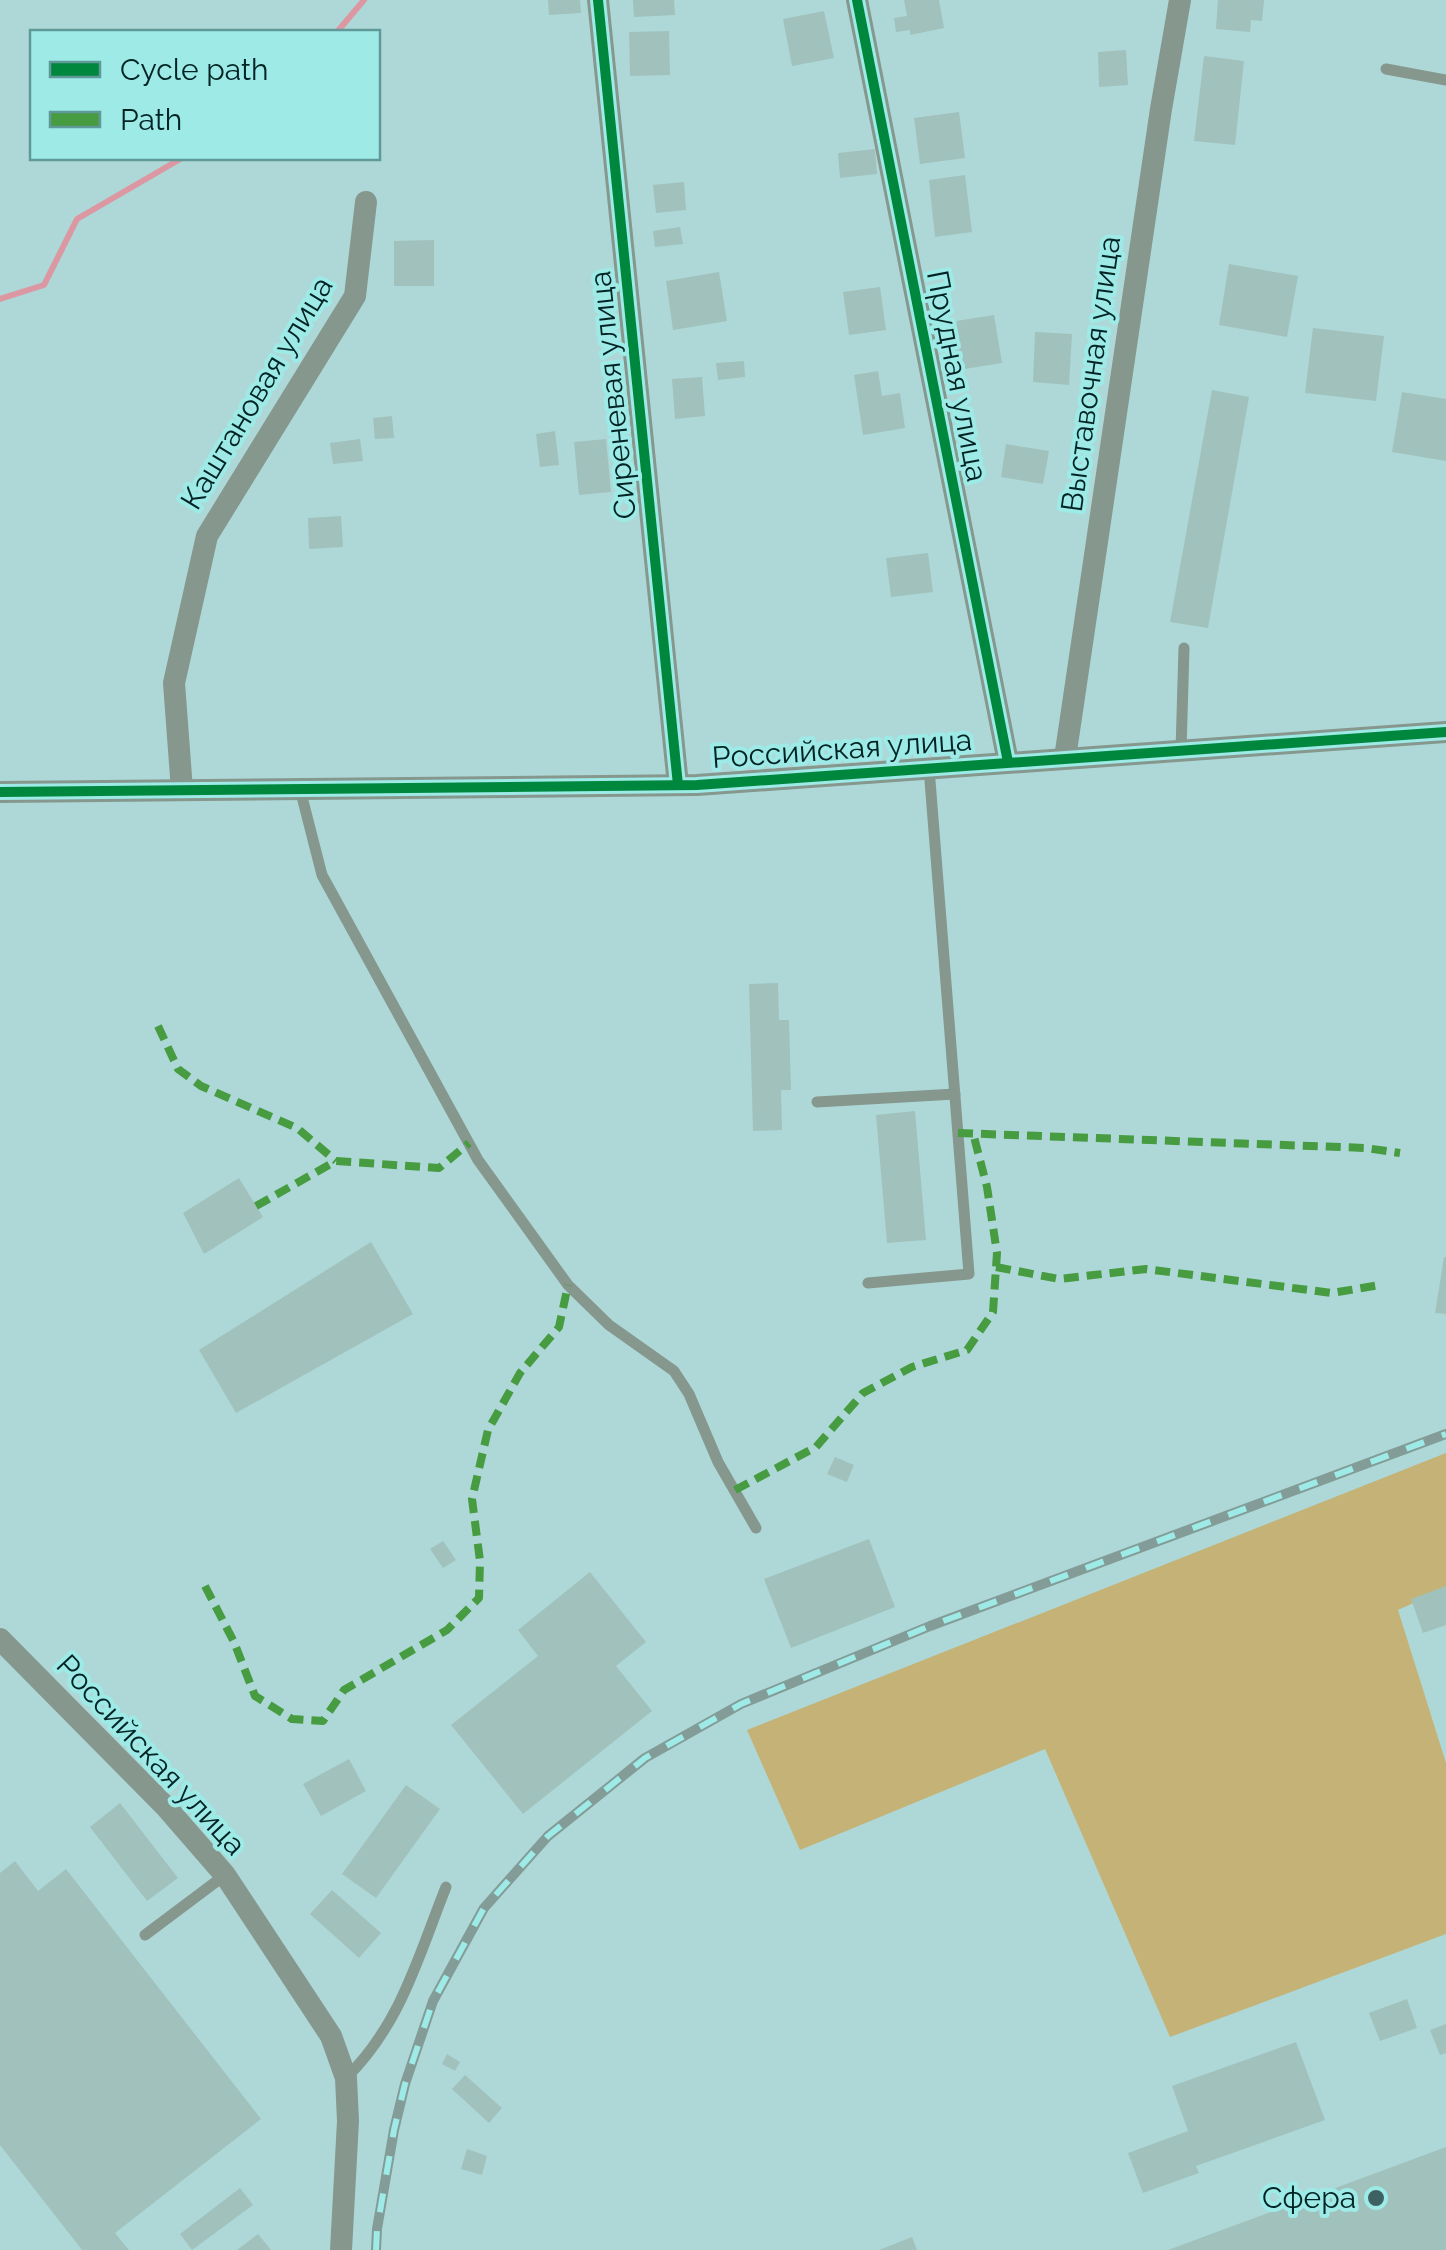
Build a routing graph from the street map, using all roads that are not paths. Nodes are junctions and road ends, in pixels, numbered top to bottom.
1 (598, 0) edge
2 (857, 0) edge
3 (1180, 0) edge
4 (1386, 69) dead end
5 (1446, 80) edge
6 (366, 202) dead end
7 (1184, 648) dead end
8 (1446, 732) edge
9 (1181, 750) junction
10 (1065, 758) junction
11 (1008, 762) junction
12 (929, 768) junction
13 (678, 785) junction
14 (300, 788) junction
15 (182, 790) junction
16 (0, 792) edge
17 (955, 1094) junction
18 (816, 1102) dead end
19 (868, 1283) dead end
20 (756, 1528) dead end
21 (0, 1639) edge
22 (225, 1875) junction
23 (446, 1887) dead end
24 (144, 1935) dead end
25 (346, 2078) junction
26 (341, 2250) edge

1 - 13 street, Сиреневая улица
2 - 11 street, Прудная улица
3 - 10 street, Выставочная улица
4 - 5 lane
6 - 15 street, Каштановая улица
7 - 9 lane
8 - 9 street, Российская улица
9 - 10 street, Российская улица
10 - 11 street, Российская улица
11 - 12 street, Российская улица
12 - 13 street, Российская улица
12 - 17 lane
13 - 14 street, Российская улица
14 - 15 street, Российская улица
14 - 20 lane
15 - 16 street, Российская улица
17 - 18 lane
17 - 19 lane
21 - 22 street, Российская улица
22 - 24 lane
22 - 25 street, Российская улица
23 - 25 lane
25 - 26 street, Российская улица

